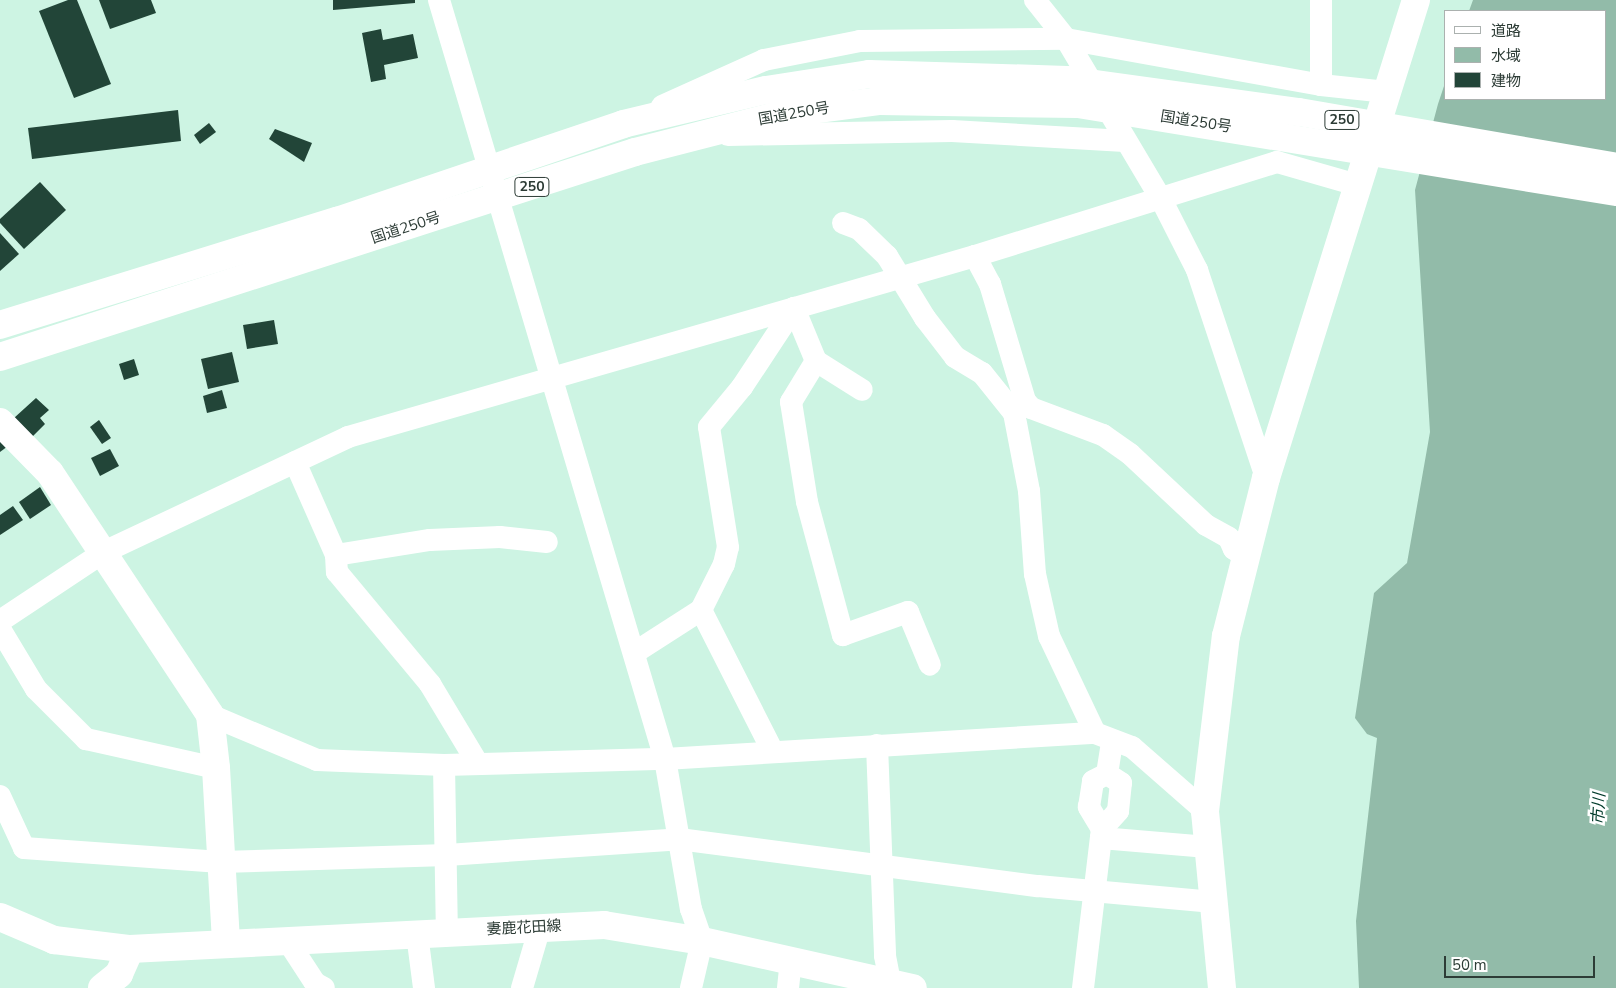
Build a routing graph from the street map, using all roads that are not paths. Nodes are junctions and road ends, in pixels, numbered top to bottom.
1 (439, 0) edge
2 (1035, 0) edge
3 (1321, 0) edge
4 (1416, 0) edge
5 (1066, 39) junction
6 (1321, 85) junction
7 (1073, 92) junction
8 (1387, 92) junction
9 (624, 124) junction
10 (697, 136) junction
11 (1125, 141) junction
12 (1616, 167) edge
13 (492, 170) junction
14 (1357, 185) junction
15 (1616, 192) edge
16 (500, 198) junction
17 (1161, 199) junction
18 (843, 223) dead end
19 (975, 256) junction
20 (900, 278) junction
21 (794, 308) junction
22 (0, 326) edge
23 (0, 357) edge
24 (816, 361) junction
25 (554, 380) junction
26 (862, 390) dead end
27 (0, 422) edge
28 (295, 462) junction
29 (1266, 478) junction
30 (547, 542) dead end
31 (104, 552) junction
32 (336, 555) junction
33 (1246, 557) junction
34 (701, 610) junction
35 (0, 621) edge
36 (0, 629) edge
37 (634, 652) junction
38 (930, 665) dead end
39 (210, 715) junction
40 (1104, 737) junction
41 (877, 745) junction
42 (773, 752) junction
43 (665, 758) junction
44 (478, 764) junction
45 (444, 765) junction
46 (216, 768) junction
47 (0, 796) edge
48 (1204, 811) junction
49 (1102, 834) junction
50 (678, 839) junction
51 (1208, 847) junction
52 (447, 855) junction
53 (221, 862) junction
54 (883, 865) junction
55 (1094, 891) junction
56 (1213, 902) junction
57 (0, 917) edge
58 (540, 927) junction
59 (448, 932) junction
60 (417, 934) junction
61 (287, 940) junction
62 (702, 941) junction
63 (226, 942) junction
64 (130, 949) junction
65 (791, 961) junction
66 (898, 986) edge
67 (102, 988) edge
68 (324, 988) edge
69 (424, 988) edge
70 (522, 988) edge
71 (691, 988) edge
72 (788, 988) edge
73 (1084, 988) edge
74 (1222, 988) edge

1 - 13 street
2 - 5 street
3 - 6 street
4 - 8 main road
5 - 6 street
5 - 9 street
5 - 11 street
6 - 8 street
7 - 9 main road, 国道250号 / 250
7 - 10 main road, 国道250号 / 250
7 - 12 main road, 国道250号 / 250
7 - 15 main road, 国道250号 / 250
8 - 14 main road
9 - 13 main road, 国道250号 / 250
10 - 11 street
10 - 16 main road, 国道250号 / 250
11 - 17 street
13 - 16 street
13 - 22 main road, 国道250号 / 250
14 - 17 street
14 - 29 main road
16 - 23 main road, 国道250号 / 250
16 - 25 street
17 - 19 street
17 - 29 street
18 - 20 street
19 - 20 street
19 - 33 street
20 - 21 street
20 - 40 street
21 - 24 street
21 - 25 street
21 - 34 street
24 - 26 street
24 - 38 street
25 - 28 street
25 - 37 street
27 - 31 main road
28 - 31 street
28 - 32 street
29 - 33 main road
30 - 32 street
31 - 35 street
31 - 39 main road
32 - 44 street
33 - 48 main road
34 - 37 street
34 - 42 street
36 - 46 street
37 - 43 street
39 - 45 street
39 - 46 main road
40 - 41 street
40 - 48 street
40 - 49 street
41 - 42 street
41 - 54 street
42 - 43 street
43 - 44 street
43 - 50 street
44 - 45 street
45 - 52 street
46 - 53 main road
47 - 53 street
48 - 51 main road
49 - 51 street
49 - 55 street
50 - 52 street
50 - 54 street
50 - 62 street
51 - 56 main road
52 - 53 street
52 - 59 street
53 - 63 main road
54 - 55 street
54 - 66 street
55 - 56 street
55 - 73 street
56 - 74 main road
57 - 64 main road, 妻鹿花田線
58 - 59 main road, 妻鹿花田線
58 - 62 main road, 妻鹿花田線
58 - 70 street
59 - 60 main road, 妻鹿花田線
60 - 61 main road, 妻鹿花田線
60 - 69 street
61 - 63 main road, 妻鹿花田線
61 - 68 street
62 - 65 main road, 妻鹿花田線
62 - 71 street
63 - 64 main road, 妻鹿花田線
64 - 67 main road
65 - 66 main road, 妻鹿花田線
65 - 72 street

